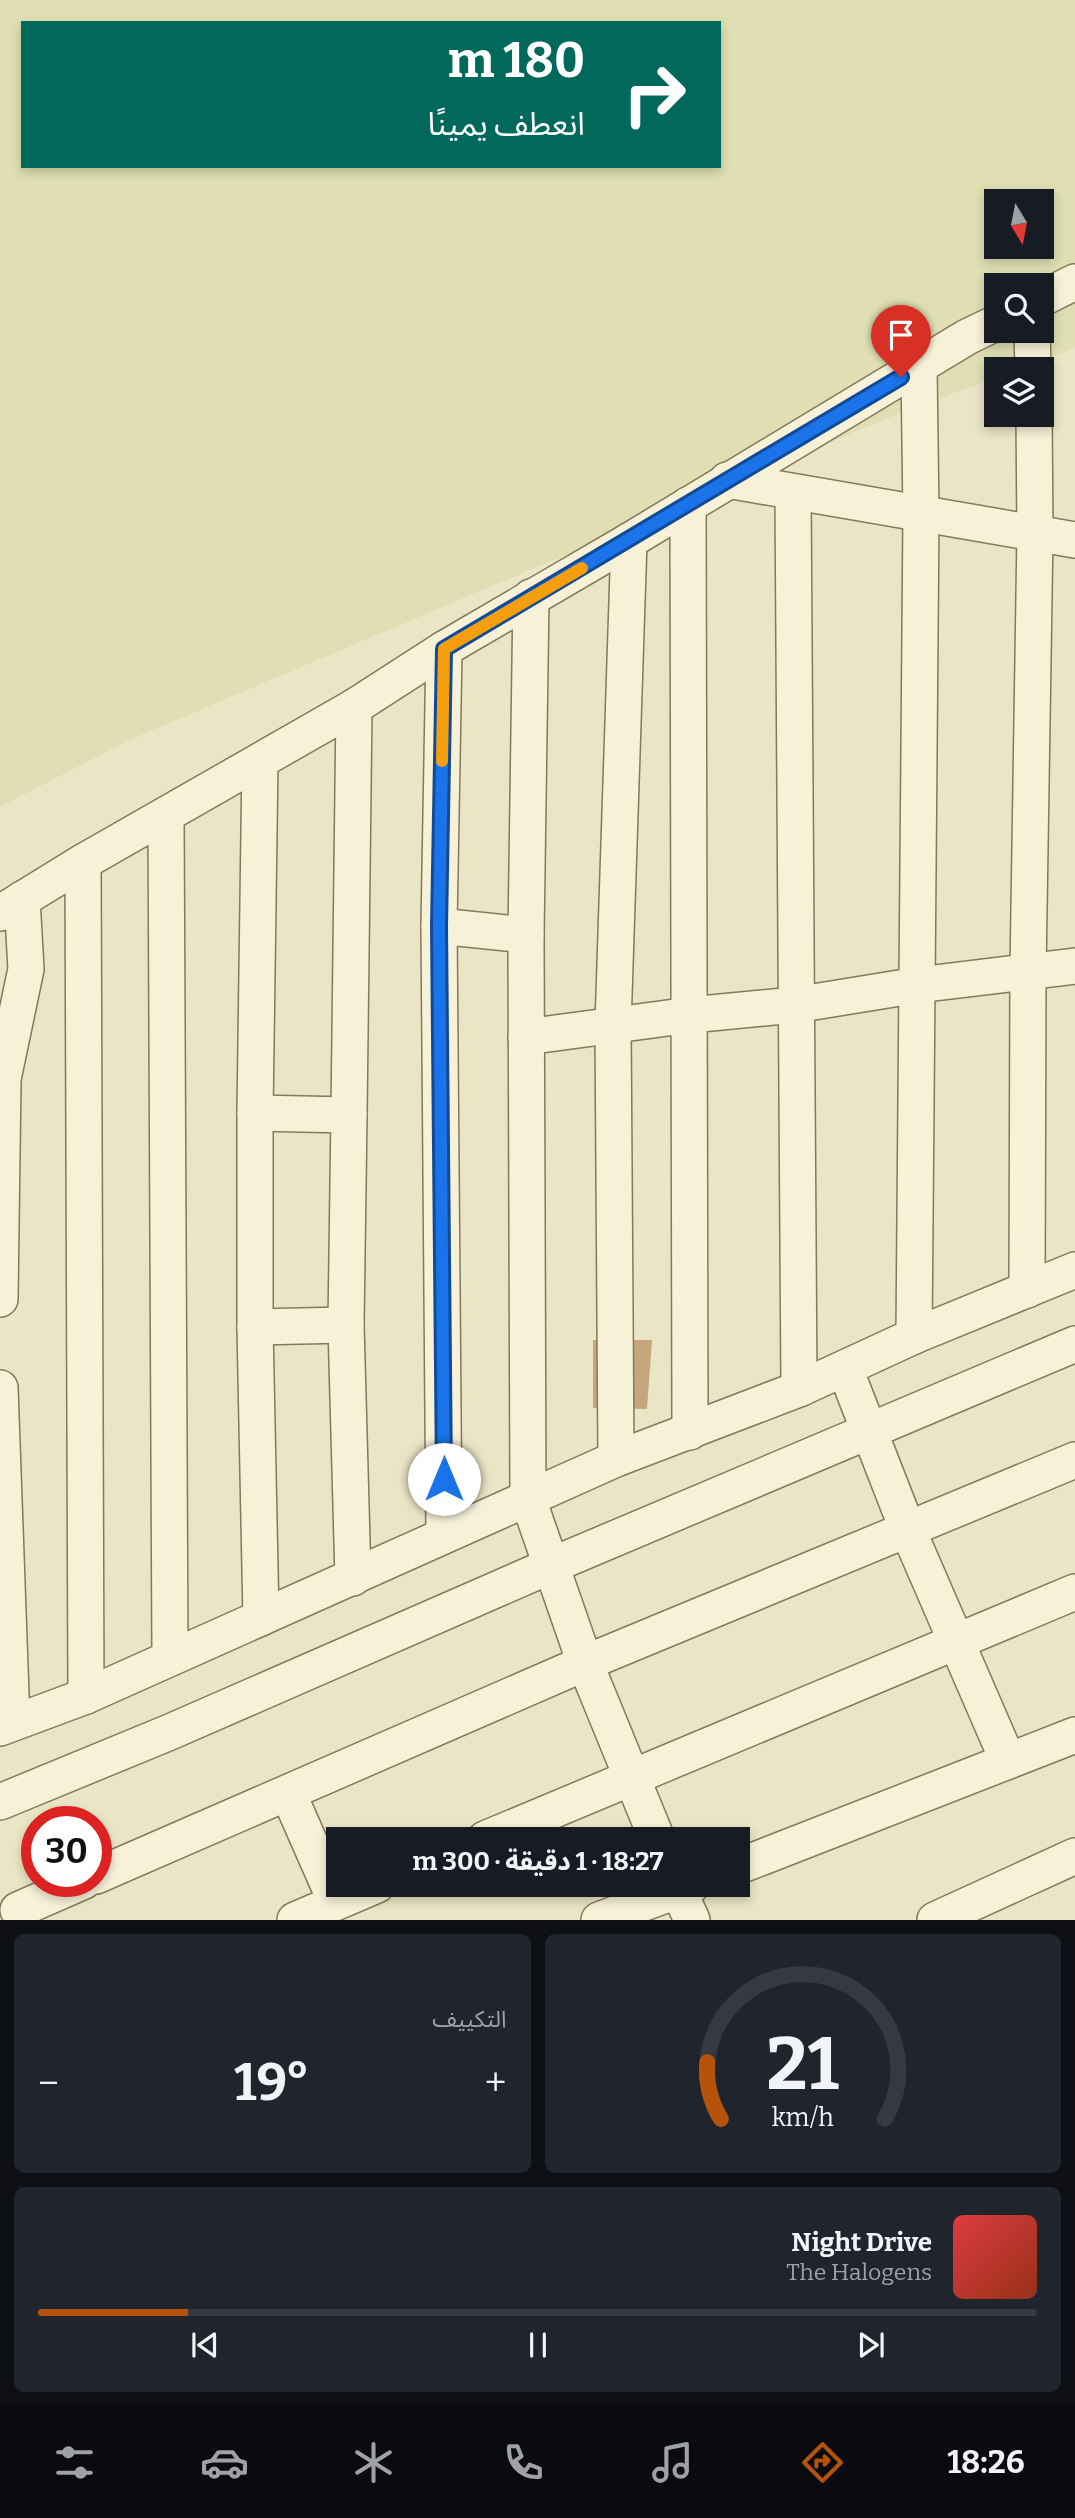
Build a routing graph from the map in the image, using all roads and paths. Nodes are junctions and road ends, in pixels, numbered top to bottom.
1 (1075, 282) edge
2 (1054, 292) edge
3 (984, 330) edge
4 (919, 367) junction
5 (1034, 427) edge
6 (727, 480) junction
7 (793, 493) junction
8 (688, 505) junction
9 (921, 515) junction
10 (1035, 533) junction
11 (1075, 540) edge
12 (629, 541) junction
13 (531, 597) junction
14 (444, 649) junction
15 (354, 707) junction
16 (260, 761) junction
17 (166, 814) junction
18 (83, 862) junction
19 (11, 906) edge
20 (439, 926) junction
21 (526, 935) junction
22 (1075, 966) edge
23 (1028, 972) junction
24 (918, 985) junction
25 (795, 1004) junction
26 (690, 1015) junction
27 (613, 1025) junction
28 (527, 1037) junction
29 (255, 1113) junction
30 (349, 1115) junction
31 (1075, 1270) edge
32 (1027, 1290) junction
33 (0, 1299) edge
34 (345, 1325) junction
35 (255, 1327) junction
36 (914, 1336) junction
37 (1075, 1344) edge
38 (845, 1369) junction
39 (0, 1388) edge
40 (799, 1389) junction
41 (867, 1430) junction
42 (690, 1432) junction
43 (616, 1459) junction
44 (1075, 1460) edge
45 (528, 1499) junction
46 (908, 1528) junction
47 (444, 1534) junction
48 (550, 1566) junction
49 (353, 1578) junction
50 (1075, 1592) edge
51 (261, 1618) junction
52 (957, 1643) junction
53 (170, 1658) junction
54 (585, 1663) junction
55 (86, 1696) junction
56 (6, 1726) edge
57 (1075, 1735) edge
58 (1008, 1761) junction
59 (632, 1777) junction
60 (288, 1793) junction
61 (0, 1802) edge
62 (513, 1827) edge
63 (652, 1827) edge
64 (1075, 1856) edge
65 (750, 1862) edge
66 (112, 1869) edge
67 (48, 1897) edge
68 (348, 1897) edge
69 (677, 1897) edge
70 (336, 1902) junction
71 (18, 1910) dead end
72 (295, 1920) edge
73 (599, 1920) edge
74 (935, 1920) edge

1 - 2 street
3 - 4 street
4 - 6 street
4 - 9 street
5 - 10 street
6 - 7 street
6 - 8 street
7 - 9 street
7 - 25 street
8 - 12 street
8 - 26 street
9 - 10 street
9 - 24 street
10 - 11 street
10 - 23 street
12 - 13 street
12 - 27 street
13 - 14 street
13 - 21 street
14 - 15 street
14 - 20 street
15 - 16 street
15 - 30 street
16 - 17 street
16 - 29 street
17 - 18 street
17 - 53 street
18 - 19 street
18 - 55 street
19 - 33 street
20 - 21 street
20 - 47 street
21 - 28 street
22 - 23 street
23 - 24 street
23 - 32 street
24 - 25 street
24 - 36 street
25 - 26 street
25 - 40 street
26 - 27 street
26 - 42 street
27 - 28 street
27 - 43 street
28 - 45 street
29 - 30 street
29 - 35 street
30 - 34 street
31 - 32 street
32 - 36 street
34 - 35 street
34 - 49 street
35 - 51 street
36 - 38 street
37 - 41 street
38 - 40 street
38 - 41 street
39 - 56 street
40 - 42 street
41 - 46 street
41 - 48 street
42 - 43 street
43 - 45 street
44 - 46 street
45 - 47 street
45 - 48 street
46 - 52 street
46 - 54 street
47 - 49 street
48 - 54 street
48 - 61 street
49 - 51 street
50 - 52 street
51 - 53 street
52 - 58 street
52 - 59 street
53 - 55 street
54 - 59 street
54 - 60 street
55 - 56 street
57 - 58 street
58 - 65 street
59 - 62 street
59 - 63 street
60 - 66 street
60 - 70 street
64 - 74 street
67 - 71 street
68 - 70 street
69 - 73 street
70 - 72 street

